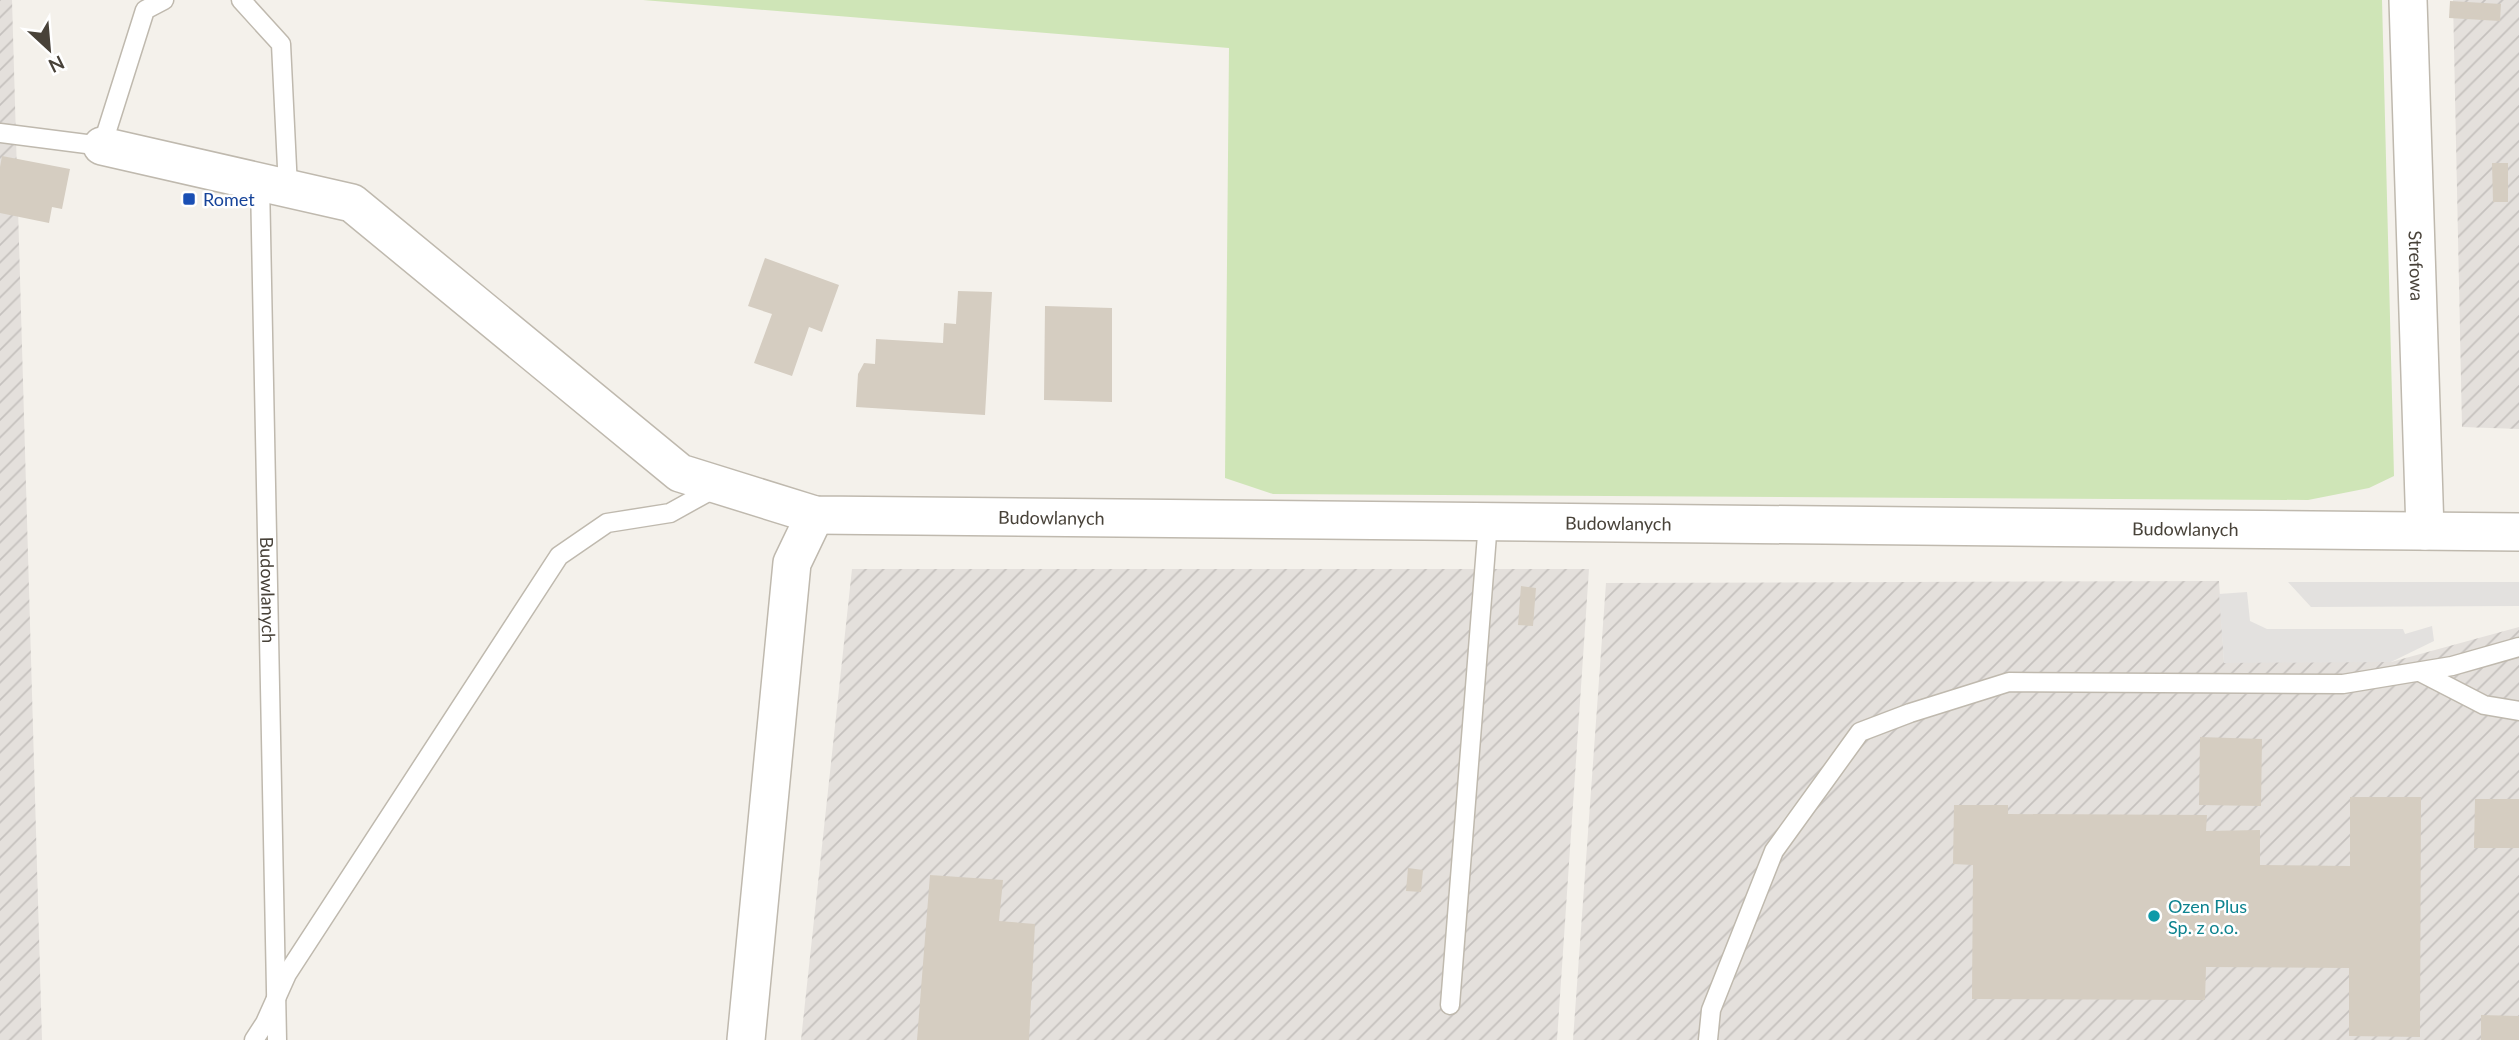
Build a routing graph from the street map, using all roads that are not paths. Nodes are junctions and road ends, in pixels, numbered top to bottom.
1 (164, 0) edge
2 (241, 0) edge
3 (2408, 0) edge
4 (0, 133) edge
5 (102, 146) junction
6 (274, 185) junction
7 (720, 486) junction
8 (816, 515) junction
9 (1488, 522) junction
10 (2425, 531) junction
11 (2519, 532) edge
12 (2519, 647) edge
13 (2420, 671) junction
14 (2519, 711) edge
15 (276, 998) junction
16 (1450, 1005) dead end
17 (254, 1040) edge
18 (276, 1040) edge
19 (746, 1040) edge
20 (1707, 1040) edge

1 - 5 lane
2 - 6 lane
3 - 10 street, Strefowa
4 - 5 lane
5 - 6 street, Budowlanych
6 - 7 street, Budowlanych
6 - 15 lane, Budowlanych
7 - 8 street, Budowlanych
7 - 15 lane, Budowlanych
8 - 9 street, Budowlanych
8 - 19 street
9 - 10 street, Budowlanych
9 - 16 lane
10 - 11 street, Budowlanych
12 - 13 lane
13 - 14 lane
13 - 20 lane
15 - 17 lane, Budowlanych
15 - 18 lane, Budowlanych

